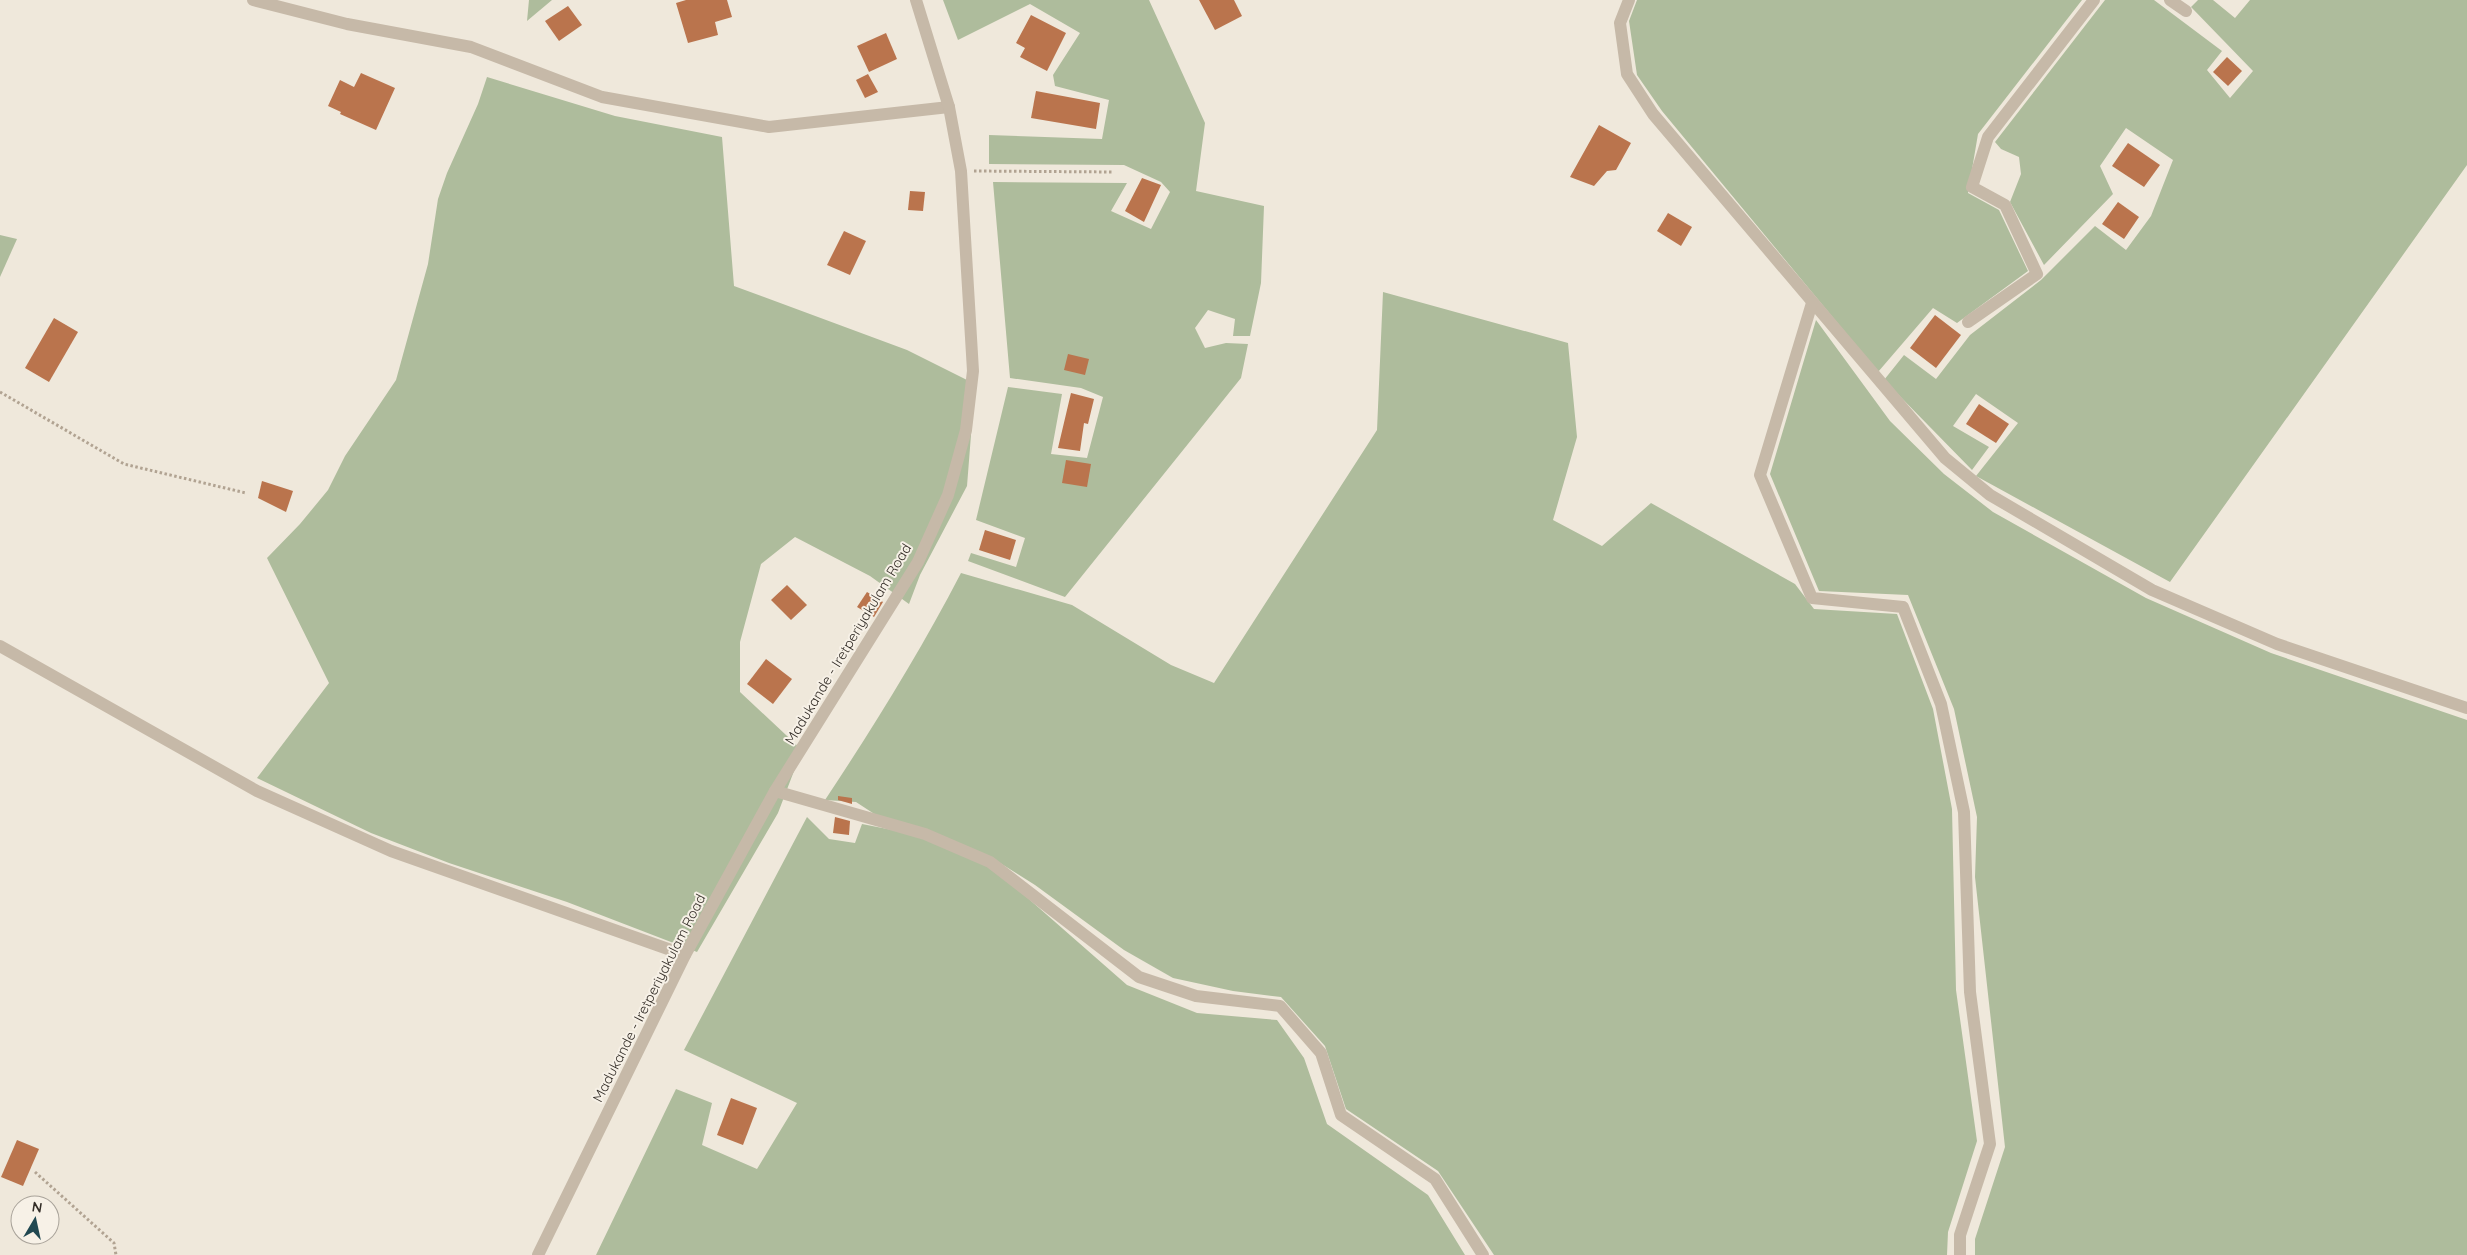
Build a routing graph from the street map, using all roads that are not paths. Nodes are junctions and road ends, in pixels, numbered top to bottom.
1 (253, 0) edge
2 (916, 0) edge
3 (1629, 0) edge
4 (2094, 0) edge
5 (2170, 0) edge
6 (2186, 11) dead end
7 (949, 107) junction
8 (1812, 303) junction
9 (1968, 322) dead end
10 (0, 646) edge
11 (2467, 708) edge
12 (775, 792) junction
13 (685, 955) junction
14 (538, 1255) edge
15 (1483, 1255) edge
16 (1960, 1255) edge

1 - 7 street
2 - 7 street, Madukande - Iretperiyakulam Road
3 - 8 street
4 - 9 street
5 - 6 street
7 - 12 street, Madukande - Iretperiyakulam Road
8 - 11 street
8 - 16 street
10 - 13 street
12 - 13 street, Madukande - Iretperiyakulam Road
12 - 15 street
13 - 14 street, Madukande - Iretperiyakulam Road

